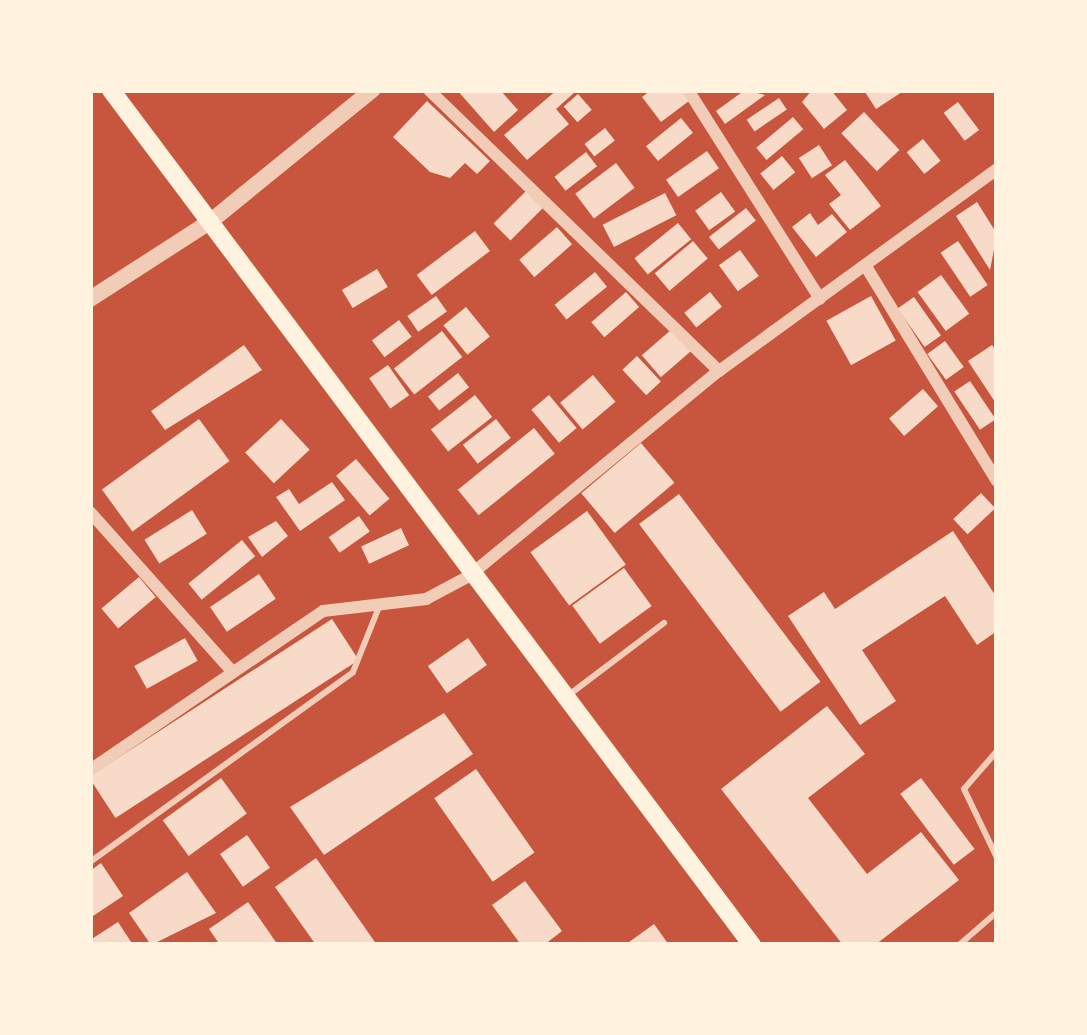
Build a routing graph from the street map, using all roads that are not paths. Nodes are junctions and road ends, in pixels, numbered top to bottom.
1 (111, 90) edge
2 (372, 90) edge
3 (429, 90) edge
4 (688, 90) edge
5 (997, 169) edge
6 (211, 221) junction
7 (865, 265) junction
8 (90, 299) edge
9 (820, 299) junction
10 (719, 371) junction
11 (997, 481) edge
12 (90, 512) edge
13 (469, 576) junction
14 (380, 603) junction
15 (664, 623) dead end
16 (230, 669) junction
17 (563, 700) junction
18 (997, 751) edge
19 (90, 770) edge
20 (997, 858) edge
21 (90, 862) edge
22 (997, 911) edge
23 (752, 945) edge
24 (959, 945) edge

1 - 6 main road
2 - 6 street
3 - 10 street
4 - 9 street
5 - 7 street
6 - 8 street
6 - 13 main road
7 - 9 street
7 - 11 street
9 - 10 street
10 - 13 street
12 - 16 street
13 - 14 street
13 - 17 main road
14 - 16 street
14 - 21 lane
15 - 17 lane
16 - 19 street
17 - 23 main road
18 - 20 lane
22 - 24 lane

